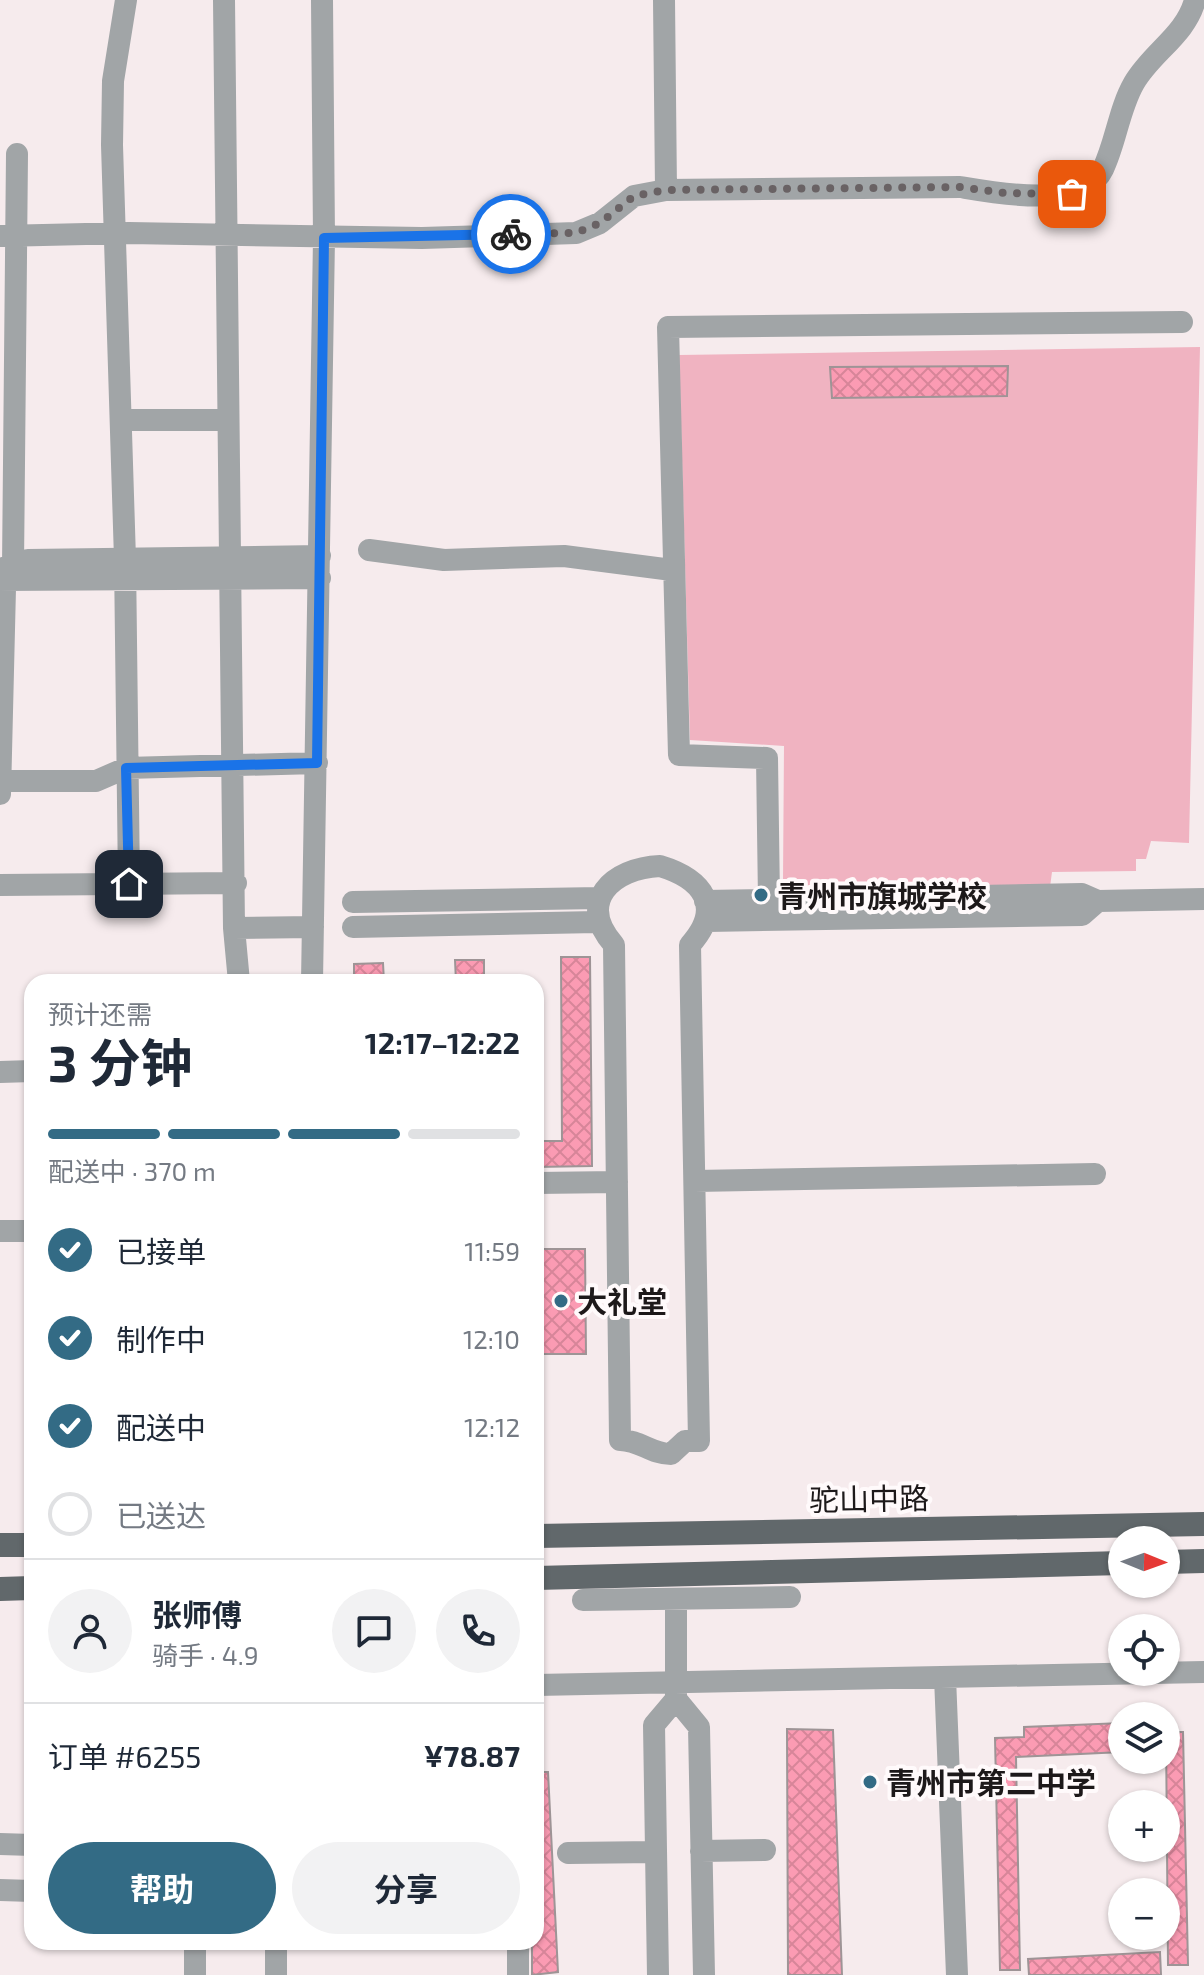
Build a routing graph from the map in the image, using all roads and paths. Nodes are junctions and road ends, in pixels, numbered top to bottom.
1 (126, 0) edge
2 (224, 0) edge
3 (322, 0) edge
4 (664, 0) edge
5 (1195, 0) edge
6 (17, 154) dead end
7 (666, 190) junction
8 (113, 234) junction
9 (8, 236) edge
10 (227, 237) junction
11 (324, 238) junction
12 (1182, 322) dead end
13 (8, 379) edge
14 (122, 420) junction
15 (228, 420) junction
16 (369, 550) dead end
17 (320, 567) junction
18 (228, 568) junction
19 (125, 569) junction
20 (672, 570) junction
21 (5, 574) edge
22 (317, 763) junction
23 (233, 765) junction
24 (126, 768) junction
25 (1, 786) edge
26 (236, 883) junction
27 (129, 884) junction
28 (0, 885) edge
29 (600, 898) junction
30 (1204, 899) edge
31 (442, 900) junction
32 (769, 900) junction
33 (1098, 901) junction
34 (353, 902) dead end
35 (706, 911) junction
36 (597, 922) junction
37 (441, 925) junction
38 (313, 927) junction
39 (353, 927) dead end
40 (234, 928) junction
41 (238, 974) edge
42 (312, 974) edge
43 (24, 1071) edge
44 (0, 1072) edge
45 (1095, 1174) dead end
46 (695, 1181) junction
47 (617, 1182) junction
48 (544, 1183) edge
49 (0, 1231) edge
50 (24, 1231) edge
51 (1204, 1524) edge
52 (544, 1536) edge
53 (0, 1545) edge
54 (24, 1545) edge
55 (1204, 1561) edge
56 (1180, 1562) edge
57 (1108, 1563) edge
58 (544, 1578) edge
59 (24, 1588) edge
60 (0, 1589) edge
61 (790, 1597) dead end
62 (676, 1599) junction
63 (583, 1600) dead end
64 (1204, 1672) edge
65 (945, 1677) junction
66 (544, 1685) edge
67 (676, 1691) junction
68 (0, 1844) edge
69 (24, 1845) edge
70 (765, 1850) dead end
71 (701, 1851) junction
72 (656, 1852) junction
73 (568, 1853) dead end
74 (0, 1890) edge
75 (24, 1891) edge
76 (195, 1950) edge
77 (276, 1950) edge
78 (518, 1950) edge
79 (195, 1975) edge
80 (276, 1975) edge
81 (518, 1975) edge
82 (658, 1975) edge
83 (704, 1975) edge
84 (957, 1975) edge

1 - 8 street
2 - 10 street
3 - 11 street
4 - 7 street
5 - 7 street
6 - 9 street
7 - 11 street
8 - 9 street
8 - 10 street
8 - 14 street
9 - 13 street
10 - 11 street
10 - 15 street
11 - 17 street
12 - 20 street
13 - 21 street
14 - 15 street
14 - 19 street
15 - 18 street
16 - 20 street
17 - 18 street
17 - 22 street
18 - 19 street
18 - 23 street
19 - 21 street
19 - 24 street
20 - 32 street
21 - 25 street
22 - 23 street
22 - 38 street
23 - 24 street
23 - 26 street
24 - 25 street
24 - 27 street
26 - 27 street
26 - 40 street
27 - 28 street
29 - 31 street
29 - 35 street
29 - 36 street
30 - 33 street
31 - 34 street
31 - 37 street
32 - 33 street
32 - 35 street
33 - 35 street
35 - 46 street
36 - 37 street
36 - 47 street
37 - 39 street
38 - 40 street
38 - 42 street
40 - 41 street
43 - 44 street
45 - 46 street
46 - 47 street
47 - 48 street
49 - 50 street
51 - 52 main road, 驼山中路
53 - 54 main road
55 - 56 main road
57 - 58 main road
59 - 60 main road
61 - 62 street
62 - 63 street
62 - 67 street
64 - 65 street
65 - 67 street
65 - 84 street
66 - 67 street
67 - 71 street
67 - 72 street
68 - 69 street
70 - 71 street
71 - 83 street
72 - 73 street
72 - 82 street
74 - 75 street
76 - 79 street
77 - 80 street
78 - 81 street

